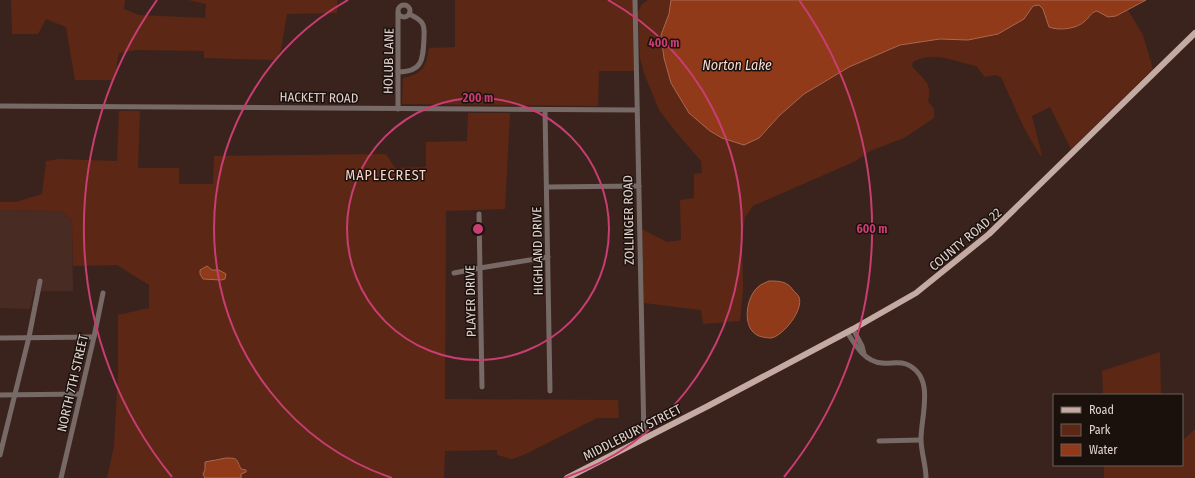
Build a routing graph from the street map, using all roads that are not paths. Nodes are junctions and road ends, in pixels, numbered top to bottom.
1 (635, 0) edge
2 (398, 13) junction
3 (409, 14) junction
4 (1195, 33) edge
5 (398, 72) junction
6 (0, 106) edge
7 (398, 109) junction
8 (545, 110) junction
9 (637, 110) junction
10 (639, 186) junction
11 (547, 187) junction
12 (479, 214) dead end
13 (548, 257) junction
14 (480, 268) junction
15 (454, 273) dead end
16 (40, 281) dead end
17 (103, 293) dead end
18 (853, 328) junction
19 (847, 332) junction
20 (94, 337) junction
21 (0, 338) edge
22 (28, 338) junction
23 (864, 354) junction
24 (482, 387) dead end
25 (550, 391) dead end
26 (81, 394) junction
27 (0, 395) edge
28 (14, 395) junction
29 (708, 406) joint
30 (644, 439) junction
31 (920, 440) junction
32 (879, 441) dead end
33 (0, 455) edge
34 (61, 478) edge
35 (566, 478) edge
36 (926, 478) edge

1 - 9 street, ZOLLINGER ROAD
2 - 3 street
2 - 3 street
2 - 5 street, HOLUB LANE
3 - 5 street
4 - 18 main road, COUNTY ROAD 22
5 - 7 street, HOLUB LANE
6 - 7 street, HACKETT ROAD
7 - 8 street, HACKETT ROAD
8 - 9 street, HACKETT ROAD
8 - 11 street, HIGHLAND DRIVE
9 - 10 street, ZOLLINGER ROAD
10 - 11 street
10 - 30 street, ZOLLINGER ROAD
11 - 13 street, HIGHLAND DRIVE
12 - 14 street, PLAYER DRIVE
13 - 14 street
13 - 25 street, HIGHLAND DRIVE
14 - 15 street
14 - 24 street, PLAYER DRIVE
16 - 22 street
17 - 20 street, NORTH 7TH STREET
18 - 19 main road, COUNTY ROAD 22
18 - 23 street
19 - 23 street
19 - 29 main road, COUNTY ROAD 22
20 - 22 street
20 - 26 street, NORTH 7TH STREET
21 - 22 street
22 - 28 street
23 - 31 street
26 - 28 street
26 - 34 street, NORTH 7TH STREET
27 - 28 street
28 - 33 street
29 - 30 main road, MIDDLEBURY STREET
30 - 35 main road, MIDDLEBURY STREET
31 - 32 street
31 - 36 street

